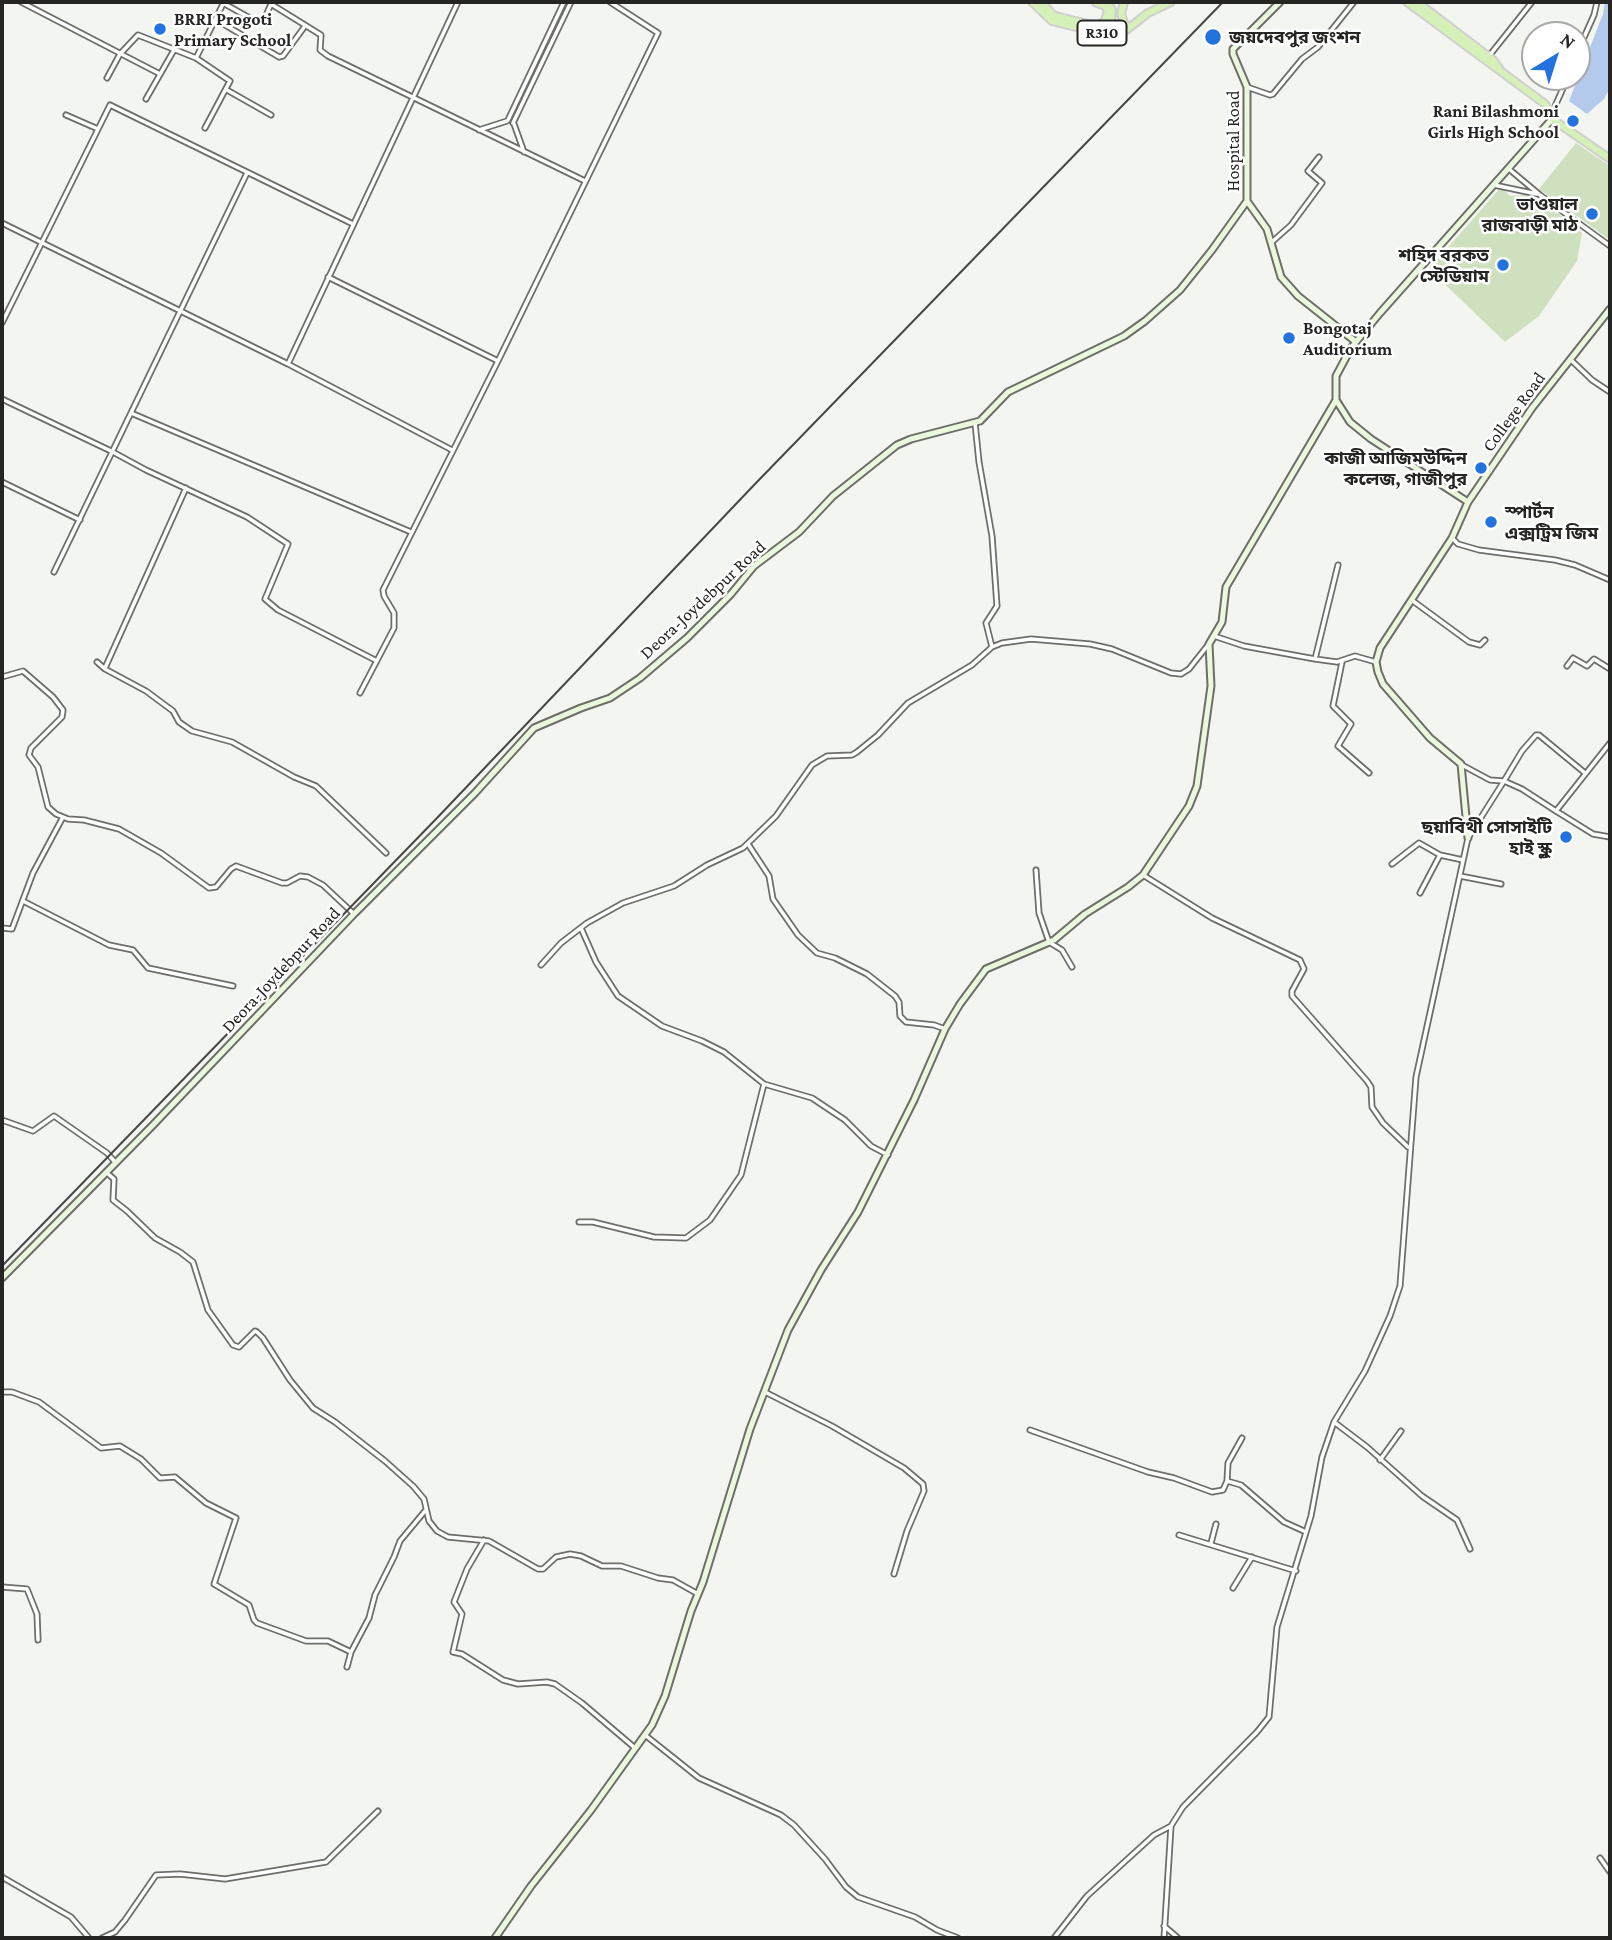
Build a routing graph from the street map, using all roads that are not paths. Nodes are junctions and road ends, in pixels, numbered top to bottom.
1 (21, 2) edge
2 (458, 2) edge
3 (564, 2) edge
4 (571, 2) edge
5 (610, 2) edge
6 (1032, 2) edge
7 (1041, 2) edge
8 (1049, 2) edge
9 (1095, 2) edge
10 (1107, 2) edge
11 (1124, 2) edge
12 (1171, 2) edge
13 (1280, 2) edge
14 (1354, 2) edge
15 (1407, 2) edge
16 (1417, 2) edge
17 (1532, 2) edge
18 (1597, 2) edge
19 (223, 3) edge
20 (271, 3) edge
21 (1049, 10) junction
22 (215, 19) junction
23 (1591, 22) edge
24 (305, 26) junction
25 (1130, 27) junction
26 (1098, 33) junction
27 (174, 50) junction
28 (120, 54) junction
29 (1489, 56) junction
30 (196, 58) junction
31 (1500, 70) junction
32 (160, 74) junction
33 (107, 78) dead end
34 (1247, 87) junction
35 (227, 90) junction
36 (1561, 91) edge
37 (146, 99) dead end
38 (414, 99) junction
39 (66, 115) dead end
40 (271, 115) dead end
41 (1552, 115) junction
42 (508, 120) junction
43 (513, 123) junction
44 (205, 128) dead end
45 (97, 130) junction
46 (479, 130) junction
47 (524, 152) junction
48 (1319, 156) dead end
49 (1610, 159) edge
50 (1508, 169) junction
51 (247, 173) junction
52 (585, 181) junction
53 (1494, 185) junction
54 (1539, 195) junction
55 (1247, 201) junction
56 (2, 223) edge
57 (353, 224) junction
58 (1272, 242) junction
59 (41, 243) junction
60 (1610, 246) edge
61 (328, 277) junction
62 (1610, 309) edge
63 (179, 311) junction
64 (2, 323) edge
65 (1356, 342) junction
66 (1570, 359) junction
67 (498, 360) junction
68 (288, 364) junction
69 (1610, 392) edge
70 (2, 399) edge
71 (1336, 400) junction
72 (131, 413) junction
73 (975, 423) junction
74 (452, 450) junction
75 (112, 452) junction
76 (2, 482) edge
77 (186, 488) junction
78 (1468, 502) junction
79 (80, 520) junction
80 (411, 532) junction
81 (1452, 538) junction
82 (1338, 565) dead end
83 (54, 572) dead end
84 (1610, 580) edge
85 (1413, 601) junction
86 (1213, 636) junction
87 (1485, 640) dead end
88 (1209, 644) junction
89 (992, 647) junction
90 (1315, 659) junction
91 (375, 660) junction
92 (97, 662) dead end
93 (1342, 662) junction
94 (1376, 662) junction
95 (1567, 666) dead end
96 (105, 668) junction
97 (1610, 669) edge
98 (2, 677) edge
99 (360, 693) dead end
100 (1610, 743) edge
101 (1461, 764) junction
102 (1369, 773) dead end
103 (1586, 773) junction
104 (1504, 781) junction
105 (1556, 811) junction
106 (63, 817) junction
107 (1468, 838) junction
108 (1610, 838) edge
109 (748, 845) junction
110 (386, 853) dead end
111 (1440, 855) junction
112 (1463, 860) junction
113 (1392, 864) dead end
114 (1036, 870) dead end
115 (1143, 875) junction
116 (1460, 876) junction
117 (1501, 884) dead end
118 (1420, 893) dead end
119 (23, 901) junction
120 (354, 914) junction
121 (2, 928) edge
122 (581, 928) junction
123 (1049, 942) junction
124 (541, 965) dead end
125 (1072, 967) dead end
126 (233, 986) dead end
127 (945, 1029) junction
128 (764, 1084) junction
129 (2, 1120) edge
130 (1409, 1147) junction
131 (888, 1155) junction
132 (115, 1162) junction
133 (106, 1171) junction
134 (579, 1222) dead end
135 (2, 1278) edge
136 (764, 1391) junction
137 (2, 1392) edge
138 (1334, 1422) junction
139 (1030, 1430) dead end
140 (1401, 1431) dead end
141 (1242, 1438) dead end
142 (1380, 1460) junction
143 (1227, 1481) junction
144 (425, 1511) junction
145 (1216, 1524) dead end
146 (1307, 1532) junction
147 (1179, 1535) dead end
148 (484, 1540) junction
149 (1211, 1543) junction
150 (1470, 1549) dead end
151 (1252, 1557) junction
152 (1296, 1570) junction
153 (894, 1574) dead end
154 (2, 1587) edge
155 (1233, 1588) dead end
156 (698, 1594) junction
157 (38, 1640) dead end
158 (351, 1652) junction
159 (347, 1667) dead end
160 (645, 1735) junction
161 (636, 1748) junction
162 (378, 1811) dead end
163 (1171, 1826) junction
164 (1600, 1858) dead end
165 (1610, 1872) edge
166 (2, 1877) edge
167 (1164, 1926) junction
168 (89, 1938) edge
169 (102, 1938) edge
170 (495, 1938) edge
171 (958, 1938) edge
172 (1054, 1938) edge
173 (1164, 1938) edge
174 (1178, 1938) edge

1 - 28 street
2 - 38 street
3 - 42 street
4 - 43 street
5 - 52 street
6 - 26 main road, R310
7 - 21 main road
8 - 21 main road
9 - 21 main road
10 - 26 main road
11 - 25 main road
12 - 25 main road, R310
13 - 34 street, Hospital Road
14 - 34 street
15 - 31 main road
16 - 29 main road
17 - 29 street
18 - 23 street
19 - 20 street
19 - 22 street
20 - 24 street
22 - 24 street
22 - 30 street
24 - 38 street
25 - 26 main road, R310
27 - 28 street
27 - 30 street
27 - 32 street
28 - 32 street
28 - 33 street
29 - 31 main road
30 - 35 street
31 - 41 main road
32 - 37 street
34 - 55 street, Hospital Road
35 - 40 street
35 - 44 street
36 - 41 street
38 - 46 street
38 - 57 street
39 - 45 street
41 - 49 main road
41 - 50 street
42 - 43 street
42 - 46 street
43 - 47 street
45 - 51 street
45 - 59 street
46 - 47 street
47 - 52 street
48 - 58 street
50 - 53 street
50 - 54 street
51 - 57 street
51 - 63 street
52 - 67 street
53 - 54 street
53 - 65 street
54 - 60 street
55 - 58 street, Hospital Road
55 - 73 street, Deora-Joydebpur Road
56 - 59 street
57 - 61 street
58 - 65 street, Hospital Road
59 - 63 street
59 - 64 street
61 - 67 street
61 - 68 street
62 - 66 street, College Road
63 - 68 street
63 - 72 street
65 - 71 street
66 - 69 street
66 - 78 street, College Road
67 - 74 street
68 - 74 street
70 - 75 street
71 - 78 street
71 - 86 street
72 - 75 street
72 - 80 street
73 - 89 street
73 - 120 street, Deora-Joydebpur Road
74 - 80 street
75 - 77 street
75 - 79 street
76 - 79 street
77 - 91 street
77 - 96 street
78 - 81 street, College Road
79 - 83 street
80 - 91 street
81 - 84 street
81 - 85 street, College Road
82 - 90 street
85 - 87 street
85 - 94 street, College Road
86 - 88 street
86 - 90 street
88 - 89 street
88 - 115 street
89 - 109 street
90 - 93 street
91 - 99 street
92 - 96 street
93 - 94 street
93 - 102 street
94 - 101 street
95 - 97 street
96 - 110 street
98 - 106 street
100 - 103 street
101 - 104 street
101 - 107 street
103 - 104 street
103 - 105 street
104 - 105 street
104 - 107 street
105 - 108 street
106 - 119 street
106 - 120 street
107 - 112 street
109 - 122 street
109 - 127 street
111 - 112 street
111 - 113 street
111 - 118 street
112 - 116 street
114 - 123 street
115 - 123 street
115 - 130 street
116 - 117 street
116 - 130 street
119 - 121 street
119 - 126 street
120 - 132 street, Deora-Joydebpur Road
122 - 124 street
122 - 128 street
123 - 125 street
123 - 127 street
127 - 131 street
128 - 131 street
128 - 134 street
129 - 132 street
130 - 138 street
131 - 136 street
132 - 133 street, Deora-Joydebpur Road
133 - 135 street, Deora-Joydebpur Road
133 - 144 street
136 - 153 street
136 - 156 street
137 - 158 street
138 - 142 street
138 - 146 street
139 - 143 street
140 - 142 street
141 - 143 street
142 - 150 street
143 - 146 street
144 - 148 street
144 - 158 street
145 - 149 street
146 - 152 street
147 - 149 street
148 - 156 street
148 - 161 street
149 - 151 street
151 - 152 street
151 - 155 street
152 - 163 street
154 - 157 street
156 - 160 street
158 - 159 street
160 - 161 street
160 - 171 street
161 - 170 street
162 - 169 street
163 - 167 street
163 - 172 street
164 - 165 street
166 - 168 street
167 - 173 street
167 - 174 street

